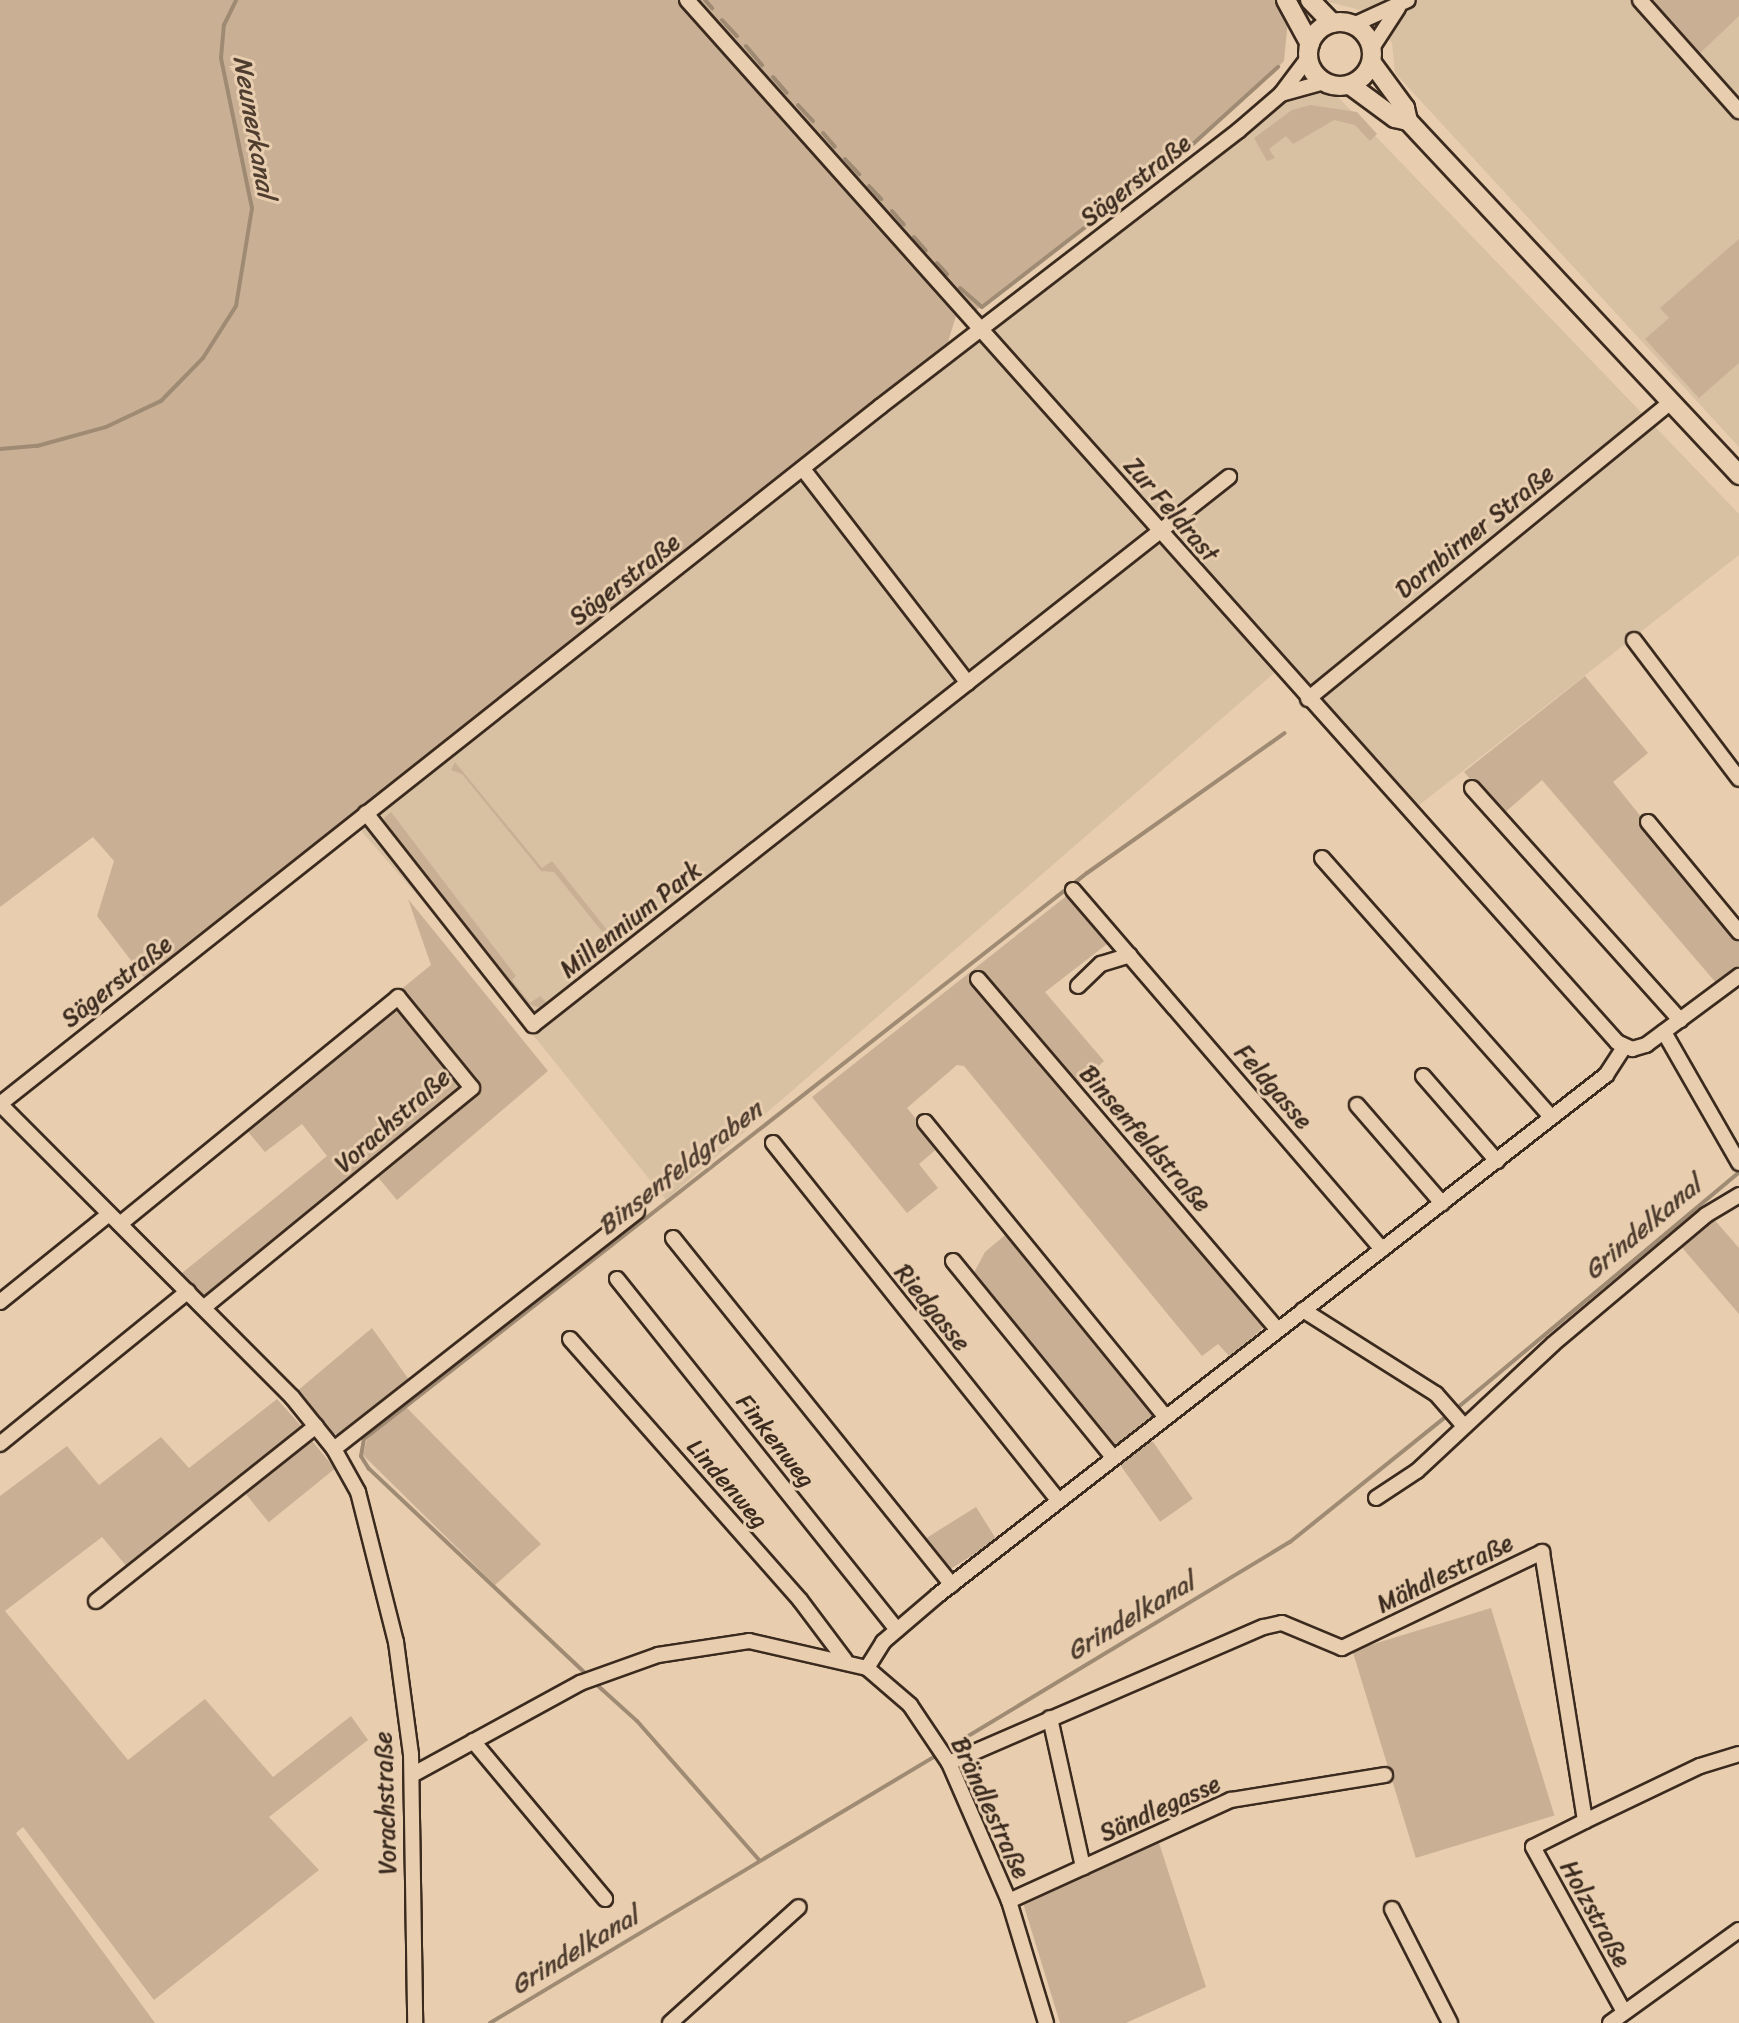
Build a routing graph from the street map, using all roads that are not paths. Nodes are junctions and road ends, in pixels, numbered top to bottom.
1 (687, 0) edge
2 (1286, 0) edge
3 (1310, 0) edge
4 (1640, 0) edge
5 (1403, 4) edge
6 (1332, 23) junction
7 (1353, 25) junction
8 (1309, 51) junction
9 (1372, 55) junction
10 (1324, 82) junction
11 (1350, 85) junction
12 (1281, 94) junction
13 (1739, 111) edge
14 (1408, 121) junction
15 (981, 330) junction
16 (1672, 401) junction
17 (803, 469) junction
18 (1739, 475) edge
19 (1229, 477) dead end
20 (1159, 531) junction
21 (1634, 640) dead end
22 (968, 683) junction
23 (1308, 699) junction
24 (1739, 779) edge
25 (1472, 788) dead end
26 (366, 813) junction
27 (1648, 822) dead end
28 (1322, 858) dead end
29 (1073, 890) dead end
30 (1739, 932) edge
31 (1130, 955) junction
32 (1739, 976) edge
33 (978, 979) dead end
34 (1078, 986) dead end
35 (1680, 1020) junction
36 (1664, 1032) junction
37 (1624, 1047) junction
38 (1423, 1076) dead end
39 (0, 1104) edge
40 (1357, 1105) dead end
41 (1551, 1117) junction
42 (925, 1122) dead end
43 (773, 1143) dead end
44 (1497, 1161) junction
45 (1738, 1162) edge
46 (1739, 1195) edge
47 (1442, 1203) junction
48 (637, 1211) dead end
49 (114, 1219) junction
50 (673, 1238) dead end
51 (1382, 1249) junction
52 (953, 1261) dead end
53 (617, 1279) dead end
54 (188, 1291) junction
55 (0, 1302) edge
56 (204, 1307) junction
57 (1303, 1310) junction
58 (1277, 1329) junction
59 (570, 1339) dead end
60 (1165, 1416) junction
61 (1461, 1422) junction
62 (316, 1426) junction
63 (0, 1444) edge
64 (334, 1449) junction
65 (1113, 1457) junction
66 (1376, 1498) dead end
67 (1058, 1500) junction
68 (952, 1585) junction
69 (96, 1601) dead end
70 (897, 1630) junction
71 (845, 1660) junction
72 (867, 1668) junction
73 (1050, 1718) junction
74 (473, 1741) junction
75 (1739, 1754) edge
76 (948, 1761) junction
77 (412, 1775) junction
78 (1385, 1775) dead end
79 (1585, 1821) junction
80 (1083, 1867) junction
81 (605, 1899) dead end
82 (1009, 1901) junction
83 (799, 1907) dead end
84 (1392, 1909) dead end
85 (1739, 1930) edge
86 (1623, 2010) junction
87 (415, 2023) edge
88 (670, 2023) edge
89 (1046, 2023) edge
90 (1450, 2023) edge
91 (1610, 2023) edge

1 - 15 street, Zur Feldrast
2 - 8 main road
3 - 6 main road
4 - 13 street
5 - 7 street
5 - 9 street
6 - 7 main road
6 - 8 main road
7 - 9 main road
8 - 10 main road
8 - 12 street, Sägerstraße
9 - 11 main road
9 - 14 main road
10 - 11 main road
10 - 12 street, Sägerstraße
11 - 14 main road
12 - 15 street, Sägerstraße
14 - 16 main road
15 - 17 street, Sägerstraße
15 - 20 street, Zur Feldrast
16 - 18 main road
16 - 23 street, Dornbirner Straße
17 - 22 street
17 - 26 street, Sägerstraße
19 - 20 street, Millennium Park
20 - 22 street, Millennium Park
20 - 23 street, Zur Feldrast
21 - 24 street
22 - 26 street, Millennium Park
23 - 37 street, Zur Feldrast
25 - 35 street
26 - 39 street, Sägerstraße
27 - 30 street
28 - 41 street
29 - 31 street, Feldgasse
31 - 34 street
31 - 51 street, Feldgasse
32 - 35 street
33 - 58 street, Binsenfeldstraße
35 - 36 street
36 - 37 street
36 - 45 street
37 - 41 street
38 - 44 street
39 - 49 street, Vorachstraße
40 - 47 street
41 - 44 street
42 - 60 street
43 - 67 street, Riedgasse
44 - 47 street
46 - 61 street
47 - 51 street
48 - 64 street
49 - 54 street, Vorachstraße
49 - 55 street, Vorachstraße
49 - 56 street, Vorachstraße
50 - 68 street
51 - 57 street
52 - 65 street
53 - 70 street, Finkenweg
54 - 56 street, Vorachstraße
54 - 63 street
56 - 62 street, Vorachstraße
57 - 58 street
57 - 61 street
58 - 60 street
59 - 71 street, Lindenweg
60 - 65 street
61 - 66 street
62 - 64 street, Vorachstraße
62 - 69 street
64 - 77 street, Vorachstraße
65 - 67 street
67 - 68 street
68 - 70 street
70 - 72 street
71 - 72 street, Brändlestraße
71 - 74 street, Brändlestraße
72 - 76 street, Brändlestraße
73 - 76 street, Mähdlestraße
73 - 79 street, Mähdlestraße
73 - 80 street
74 - 77 street, Brändlestraße
74 - 81 street
75 - 79 street
76 - 82 street, Brändlestraße
77 - 87 street, Vorachstraße
78 - 80 street, Sändlegasse
79 - 86 street, Holzstraße
80 - 82 street, Sändlegasse
82 - 89 street, Brändlestraße
83 - 88 street
84 - 90 street
85 - 86 street, Holzstraße
86 - 91 street, Holzstraße

